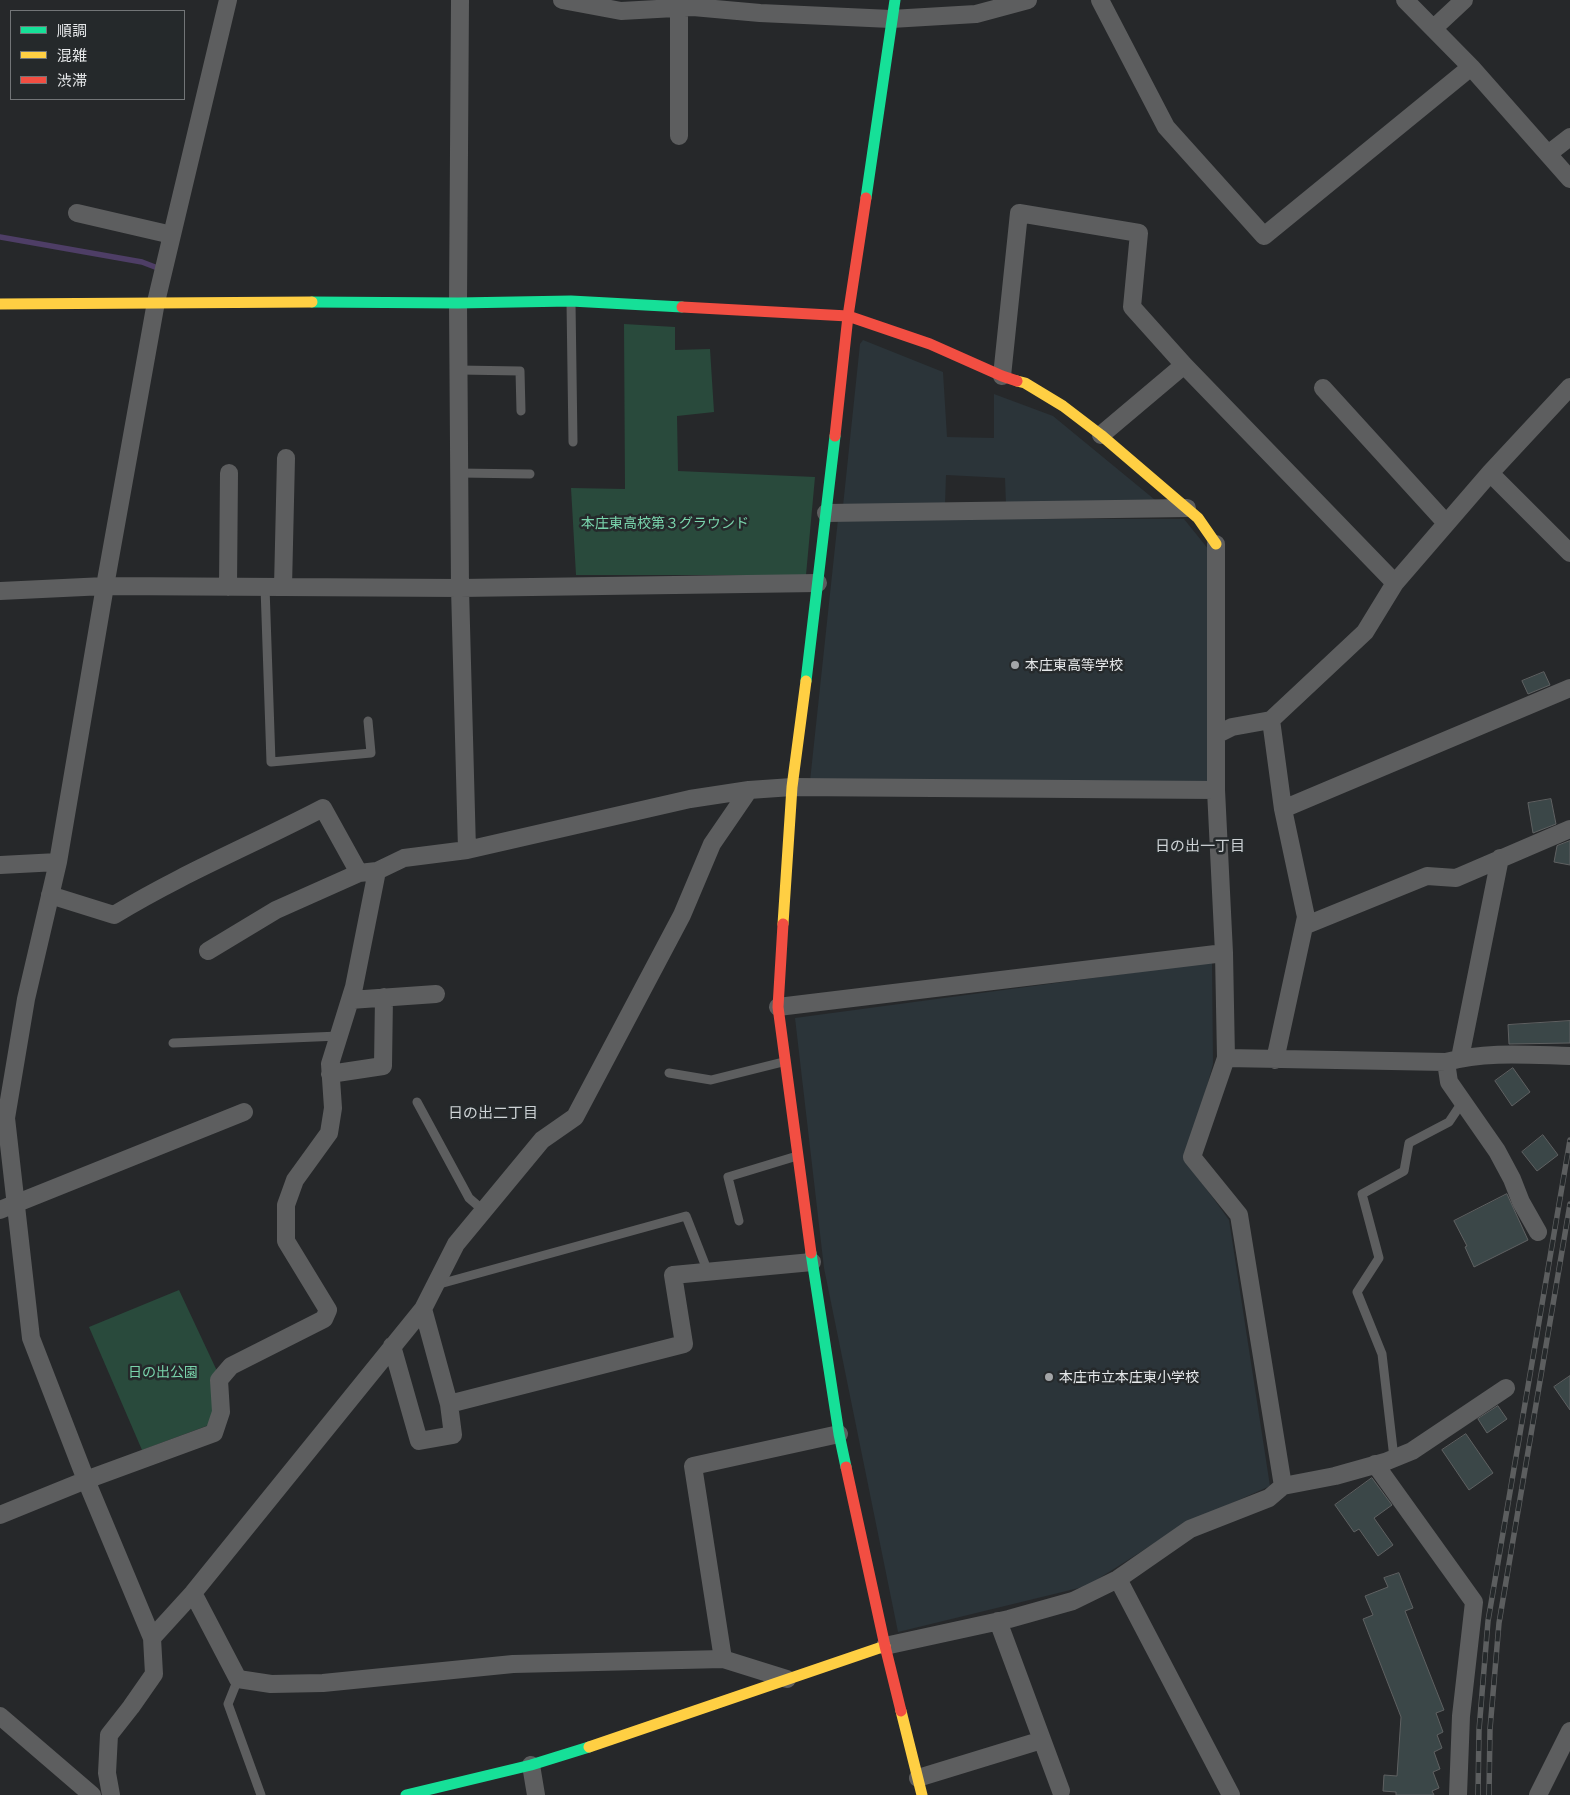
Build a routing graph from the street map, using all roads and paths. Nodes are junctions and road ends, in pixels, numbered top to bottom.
1 (228, 0) edge
2 (460, 0) edge
3 (562, 0) edge
4 (894, 0) edge
5 (1028, 0) edge
6 (1100, 0) edge
7 (1405, 0) edge
8 (1464, 0) edge
9 (679, 7) junction
10 (891, 19) junction
11 (1434, 28) junction
12 (1471, 67) junction
13 (679, 136) dead end
14 (1570, 137) edge
15 (1548, 154) junction
16 (1570, 180) edge
17 (77, 213) dead end
18 (172, 235) junction
19 (571, 301) junction
20 (156, 302) junction
21 (458, 302) junction
22 (0, 304) edge
23 (848, 316) junction
24 (1184, 365) junction
25 (459, 370) junction
26 (1002, 376) junction
27 (1570, 387) edge
28 (1323, 388) dead end
29 (521, 411) dead end
30 (1101, 436) junction
31 (573, 442) dead end
32 (286, 458) dead end
33 (229, 473) dead end
34 (1490, 473) junction
35 (459, 474) junction
36 (530, 474) dead end
37 (1187, 508) junction
38 (826, 513) junction
39 (1446, 524) junction
40 (1216, 544) joint
41 (1570, 553) edge
42 (818, 583) junction
43 (1395, 583) junction
44 (105, 586) junction
45 (228, 587) junction
46 (266, 587) junction
47 (283, 587) junction
48 (460, 588) junction
49 (0, 591) edge
50 (1570, 688) edge
51 (1271, 720) junction
52 (368, 721) dead end
53 (1216, 735) junction
54 (792, 787) junction
55 (749, 790) junction
56 (1216, 790) junction
57 (1284, 809) junction
58 (1570, 829) edge
59 (467, 850) junction
60 (1500, 858) junction
61 (58, 862) junction
62 (0, 864) edge
63 (377, 871) junction
64 (359, 873) junction
65 (50, 895) junction
66 (1304, 926) junction
67 (208, 951) dead end
68 (1224, 953) junction
69 (436, 994) dead end
70 (384, 997) junction
71 (350, 1000) junction
72 (778, 1008) junction
73 (339, 1036) junction
74 (173, 1042) dead end
75 (1570, 1056) edge
76 (1226, 1058) junction
77 (1275, 1060) junction
78 (1453, 1060) junction
79 (785, 1061) junction
80 (669, 1073) dead end
81 (330, 1074) junction
82 (417, 1102) dead end
83 (1462, 1102) junction
84 (244, 1112) dead end
85 (4, 1133) edge
86 (798, 1156) junction
87 (8, 1207) edge
88 (484, 1211) junction
89 (739, 1221) dead end
90 (1538, 1232) dead end
91 (812, 1262) junction
92 (708, 1272) junction
93 (435, 1285) junction
94 (423, 1308) junction
95 (392, 1346) junction
96 (1506, 1388) dead end
97 (449, 1404) junction
98 (839, 1434) junction
99 (1394, 1458) junction
100 (1375, 1464) junction
101 (86, 1480) junction
102 (1282, 1486) junction
103 (0, 1515) edge
104 (1118, 1579) junction
105 (193, 1593) junction
106 (998, 1621) junction
107 (152, 1638) junction
108 (885, 1646) junction
109 (724, 1659) junction
110 (238, 1679) junction
111 (787, 1679) junction
112 (0, 1716) edge
113 (1570, 1731) edge
114 (1042, 1740) junction
115 (531, 1765) junction
116 (918, 1778) junction
117 (1061, 1791) dead end
118 (92, 1795) edge
119 (110, 1795) edge
120 (261, 1795) edge
121 (406, 1795) edge
122 (536, 1795) edge
123 (922, 1795) edge
124 (1231, 1795) edge
125 (1458, 1795) edge
126 (1538, 1795) edge

1 - 18 street
2 - 21 street
3 - 9 street
4 - 10 street
5 - 10 street
6 - 12 street
7 - 11 street
8 - 11 street
9 - 10 street
9 - 13 street
10 - 23 street
11 - 12 street
12 - 15 street
14 - 15 street
15 - 16 street
17 - 18 street
18 - 20 street
19 - 21 street
19 - 23 street
19 - 31 lane
20 - 21 street
20 - 22 street
20 - 44 street
21 - 25 street
23 - 26 street
23 - 38 street
24 - 26 street
24 - 30 street
24 - 43 street
25 - 29 lane
25 - 35 street
26 - 30 street
27 - 34 street
28 - 39 street
30 - 37 street
32 - 47 street
33 - 45 street
34 - 39 street
34 - 41 street
35 - 36 lane
35 - 48 street
37 - 38 street
37 - 40 street
38 - 42 street
39 - 43 street
40 - 53 street
42 - 48 street
42 - 54 street
43 - 51 street
44 - 45 street
44 - 49 street
44 - 61 street
45 - 46 street
46 - 47 street
46 - 52 lane
47 - 48 street
48 - 59 street
50 - 57 street
51 - 53 street
51 - 57 street
53 - 56 street
54 - 55 street
54 - 56 street
54 - 72 street
55 - 59 street
55 - 88 street
56 - 68 street
57 - 66 street
58 - 60 street
59 - 63 street
60 - 66 street
60 - 78 street
61 - 62 street
61 - 65 street
63 - 64 street
63 - 71 street
64 - 65 street
64 - 67 street
65 - 85 street
66 - 77 street
68 - 72 street
68 - 76 street
69 - 70 street
70 - 71 street
70 - 81 street
71 - 73 street
72 - 79 street
73 - 74 lane
73 - 81 street
75 - 78 street
76 - 77 street
76 - 102 street
77 - 78 street
78 - 83 street
79 - 80 lane
79 - 86 street
81 - 101 street
82 - 88 lane
83 - 90 street
83 - 99 lane
84 - 87 street
85 - 87 street
86 - 89 lane
86 - 91 street
87 - 101 street
88 - 93 street
91 - 92 street
91 - 98 street
92 - 93 lane
92 - 97 street
93 - 94 street
94 - 95 street
94 - 97 street
95 - 97 street
95 - 105 street
96 - 99 street
98 - 108 street
98 - 109 street
99 - 100 street
100 - 102 street
100 - 125 street
101 - 103 street
101 - 107 street
102 - 104 street
104 - 106 street
104 - 124 street
105 - 107 street
105 - 110 street
106 - 108 street
106 - 114 street
107 - 119 street
108 - 111 street
108 - 116 street
109 - 110 street
109 - 111 street
110 - 120 lane
111 - 115 street
112 - 118 street
113 - 126 street
114 - 116 street
114 - 117 street
115 - 121 street
115 - 122 street
116 - 123 street

